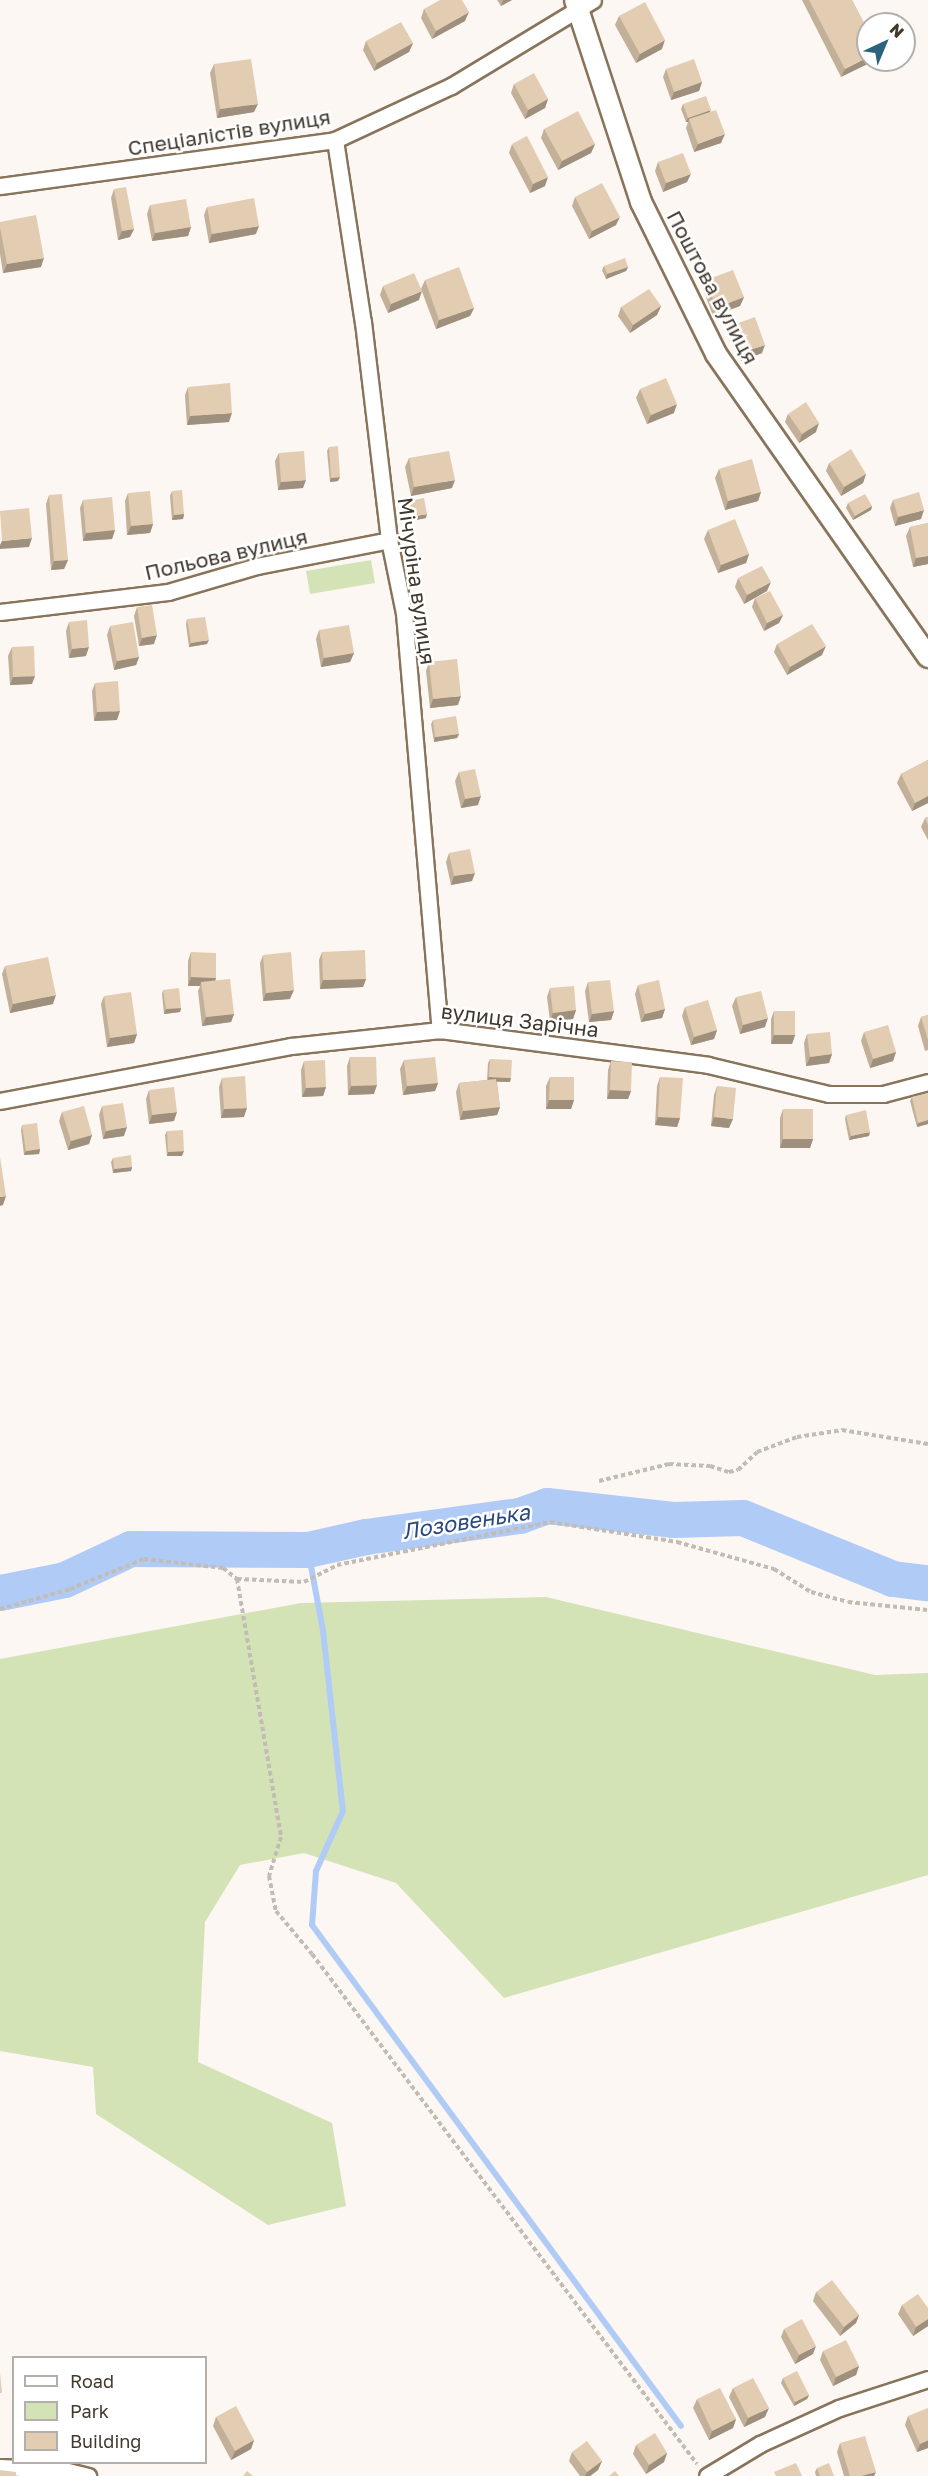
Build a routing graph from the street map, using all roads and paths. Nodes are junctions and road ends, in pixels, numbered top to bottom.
1 (582, 3) edge
2 (335, 140) junction
3 (0, 186) edge
4 (388, 540) junction
5 (0, 612) edge
6 (928, 657) edge
7 (440, 1030) junction
8 (928, 1082) edge
9 (0, 1101) edge
10 (928, 1444) edge
11 (598, 1481) dead end
12 (237, 1579) junction
13 (0, 1609) edge
14 (928, 1611) edge
15 (928, 2379) edge
16 (0, 2467) edge
17 (704, 2473) edge
18 (88, 2476) edge

1 - 2 street, Спеціалістів вулиця
1 - 6 street, Поштова вулиця
2 - 3 street, Спеціалістів вулиця
2 - 4 street, Мічуріна вулиця
4 - 5 street, Польова вулиця
4 - 7 street, Мічуріна вулиця
7 - 8 street, вулиця Зарічна
7 - 9 street, вулиця Зарічна
10 - 11 path
12 - 13 path
12 - 14 path
12 - 17 path
15 - 17 street
16 - 18 street

